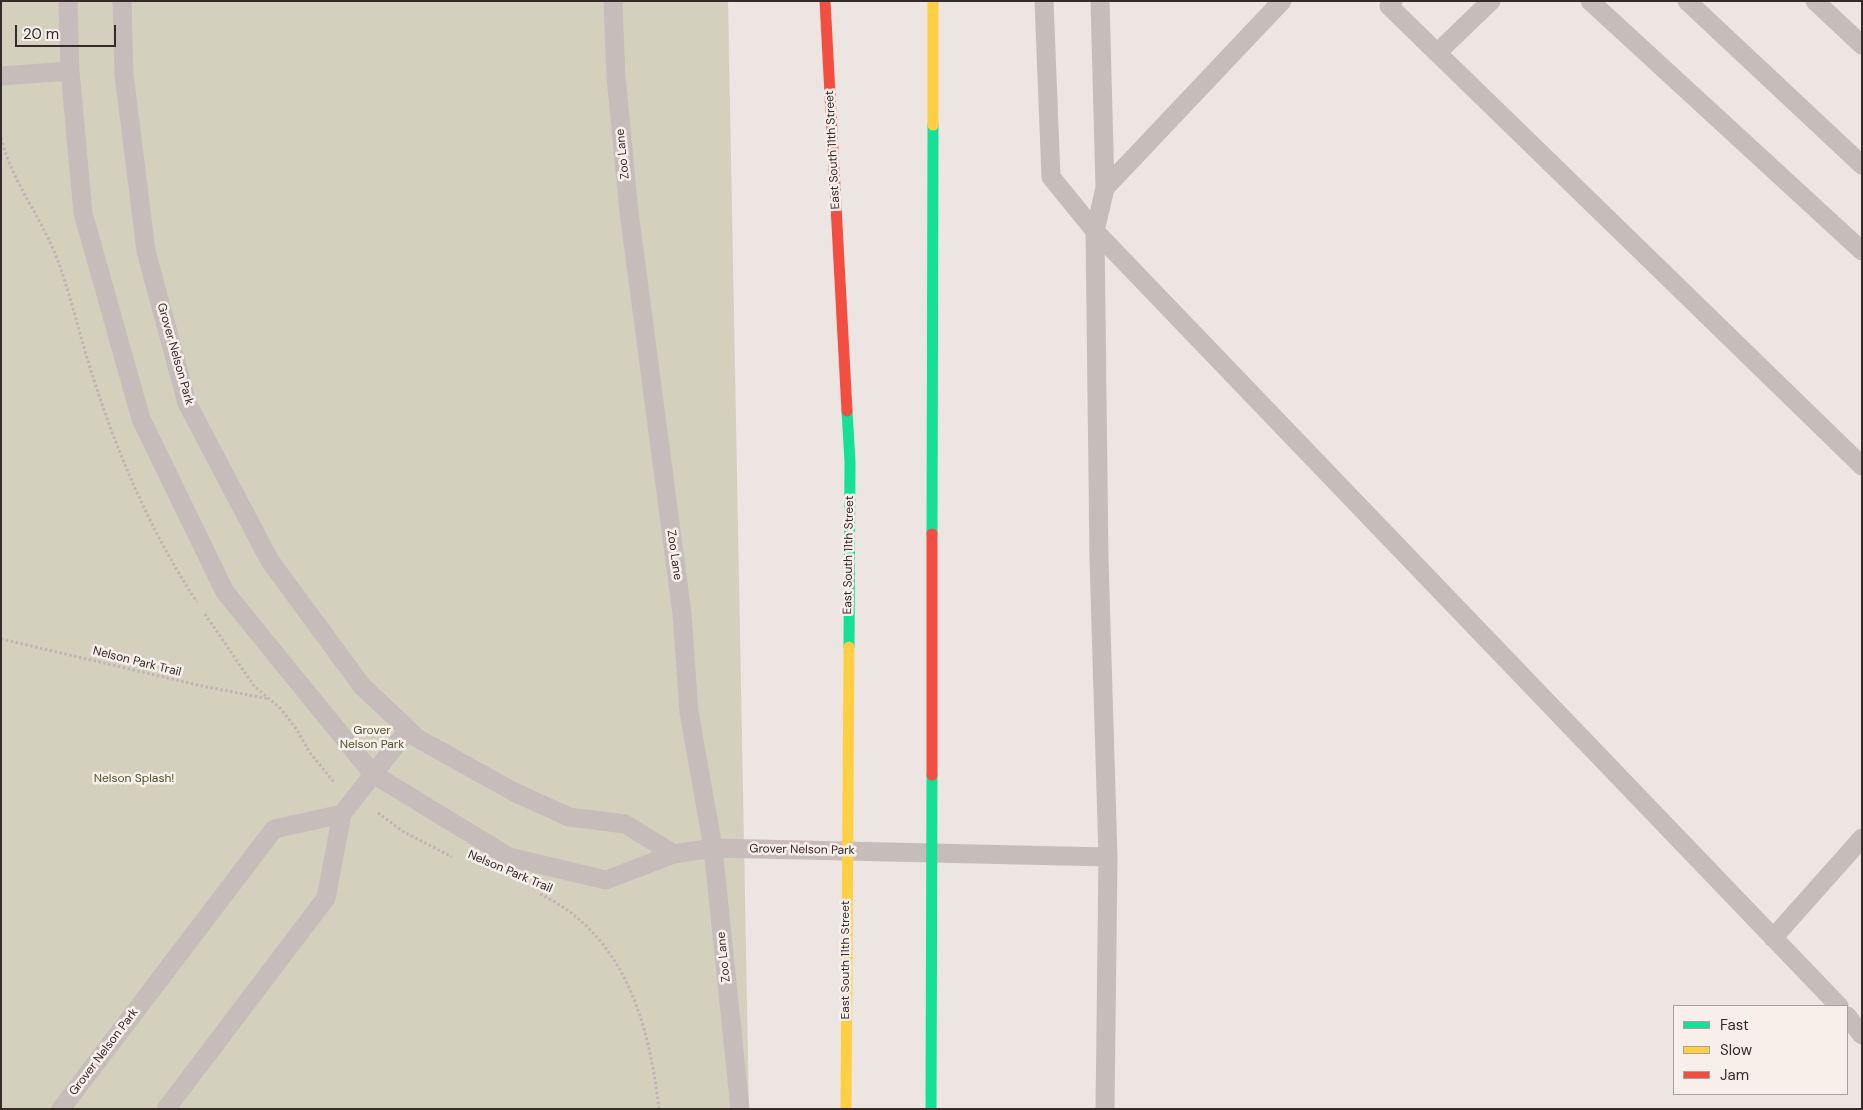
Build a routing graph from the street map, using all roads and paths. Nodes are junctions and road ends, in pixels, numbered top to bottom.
1 (68, 1) edge
2 (122, 1) edge
3 (613, 1) edge
4 (825, 1) edge
5 (933, 1) edge
6 (1044, 1) edge
7 (1100, 1) edge
8 (1282, 1) edge
9 (1393, 1) edge
10 (1491, 1) edge
11 (1590, 1) edge
12 (1687, 1) edge
13 (1815, 1) edge
14 (1862, 45) edge
15 (1437, 53) junction
16 (70, 72) junction
17 (1, 76) edge
18 (1862, 165) edge
19 (1105, 188) junction
20 (1095, 231) junction
21 (1862, 251) edge
22 (1862, 466) edge
23 (1, 639) edge
24 (270, 699) dead end
25 (408, 730) junction
26 (373, 774) junction
27 (353, 799) junction
28 (342, 814) junction
29 (1862, 838) edge
30 (712, 848) junction
31 (846, 851) junction
32 (931, 852) junction
33 (674, 854) junction
34 (1108, 856) junction
35 (460, 860) dead end
36 (538, 893) dead end
37 (1773, 938) junction
38 (1838, 1005) edge
39 (1848, 1017) edge
40 (1862, 1035) edge
41 (61, 1109) edge
42 (166, 1109) edge
43 (659, 1109) edge
44 (740, 1109) edge
45 (846, 1109) edge
46 (931, 1109) edge
47 (1105, 1109) edge

1 - 16 lane, Grover Nelson Park
2 - 25 lane, Grover Nelson Park
3 - 30 lane, Zoo Lane
4 - 31 main road, East South 11th Street
5 - 32 main road
6 - 20 lane
7 - 19 lane
8 - 19 lane
9 - 15 lane
10 - 15 lane
11 - 21 lane
12 - 18 lane
13 - 14 lane
15 - 22 lane
16 - 17 lane
16 - 26 lane, Grover Nelson Park
19 - 20 lane
20 - 34 lane
20 - 37 lane
23 - 24 path, Nelson Park Trail
25 - 26 lane
25 - 33 lane, Grover Nelson Park
26 - 27 lane
26 - 33 lane, Grover Nelson Park
27 - 28 lane
27 - 35 path, Nelson Park Trail
28 - 41 lane, Grover Nelson Park
28 - 42 lane
29 - 37 lane
30 - 31 lane, Grover Nelson Park
30 - 33 lane, Grover Nelson Park
30 - 44 lane, Zoo Lane
31 - 32 lane, Grover Nelson Park
31 - 45 main road, East South 11th Street
32 - 34 lane, Grover Nelson Park
32 - 46 main road
34 - 47 lane
36 - 43 path, Nelson Park Trail
37 - 38 lane
39 - 40 lane

